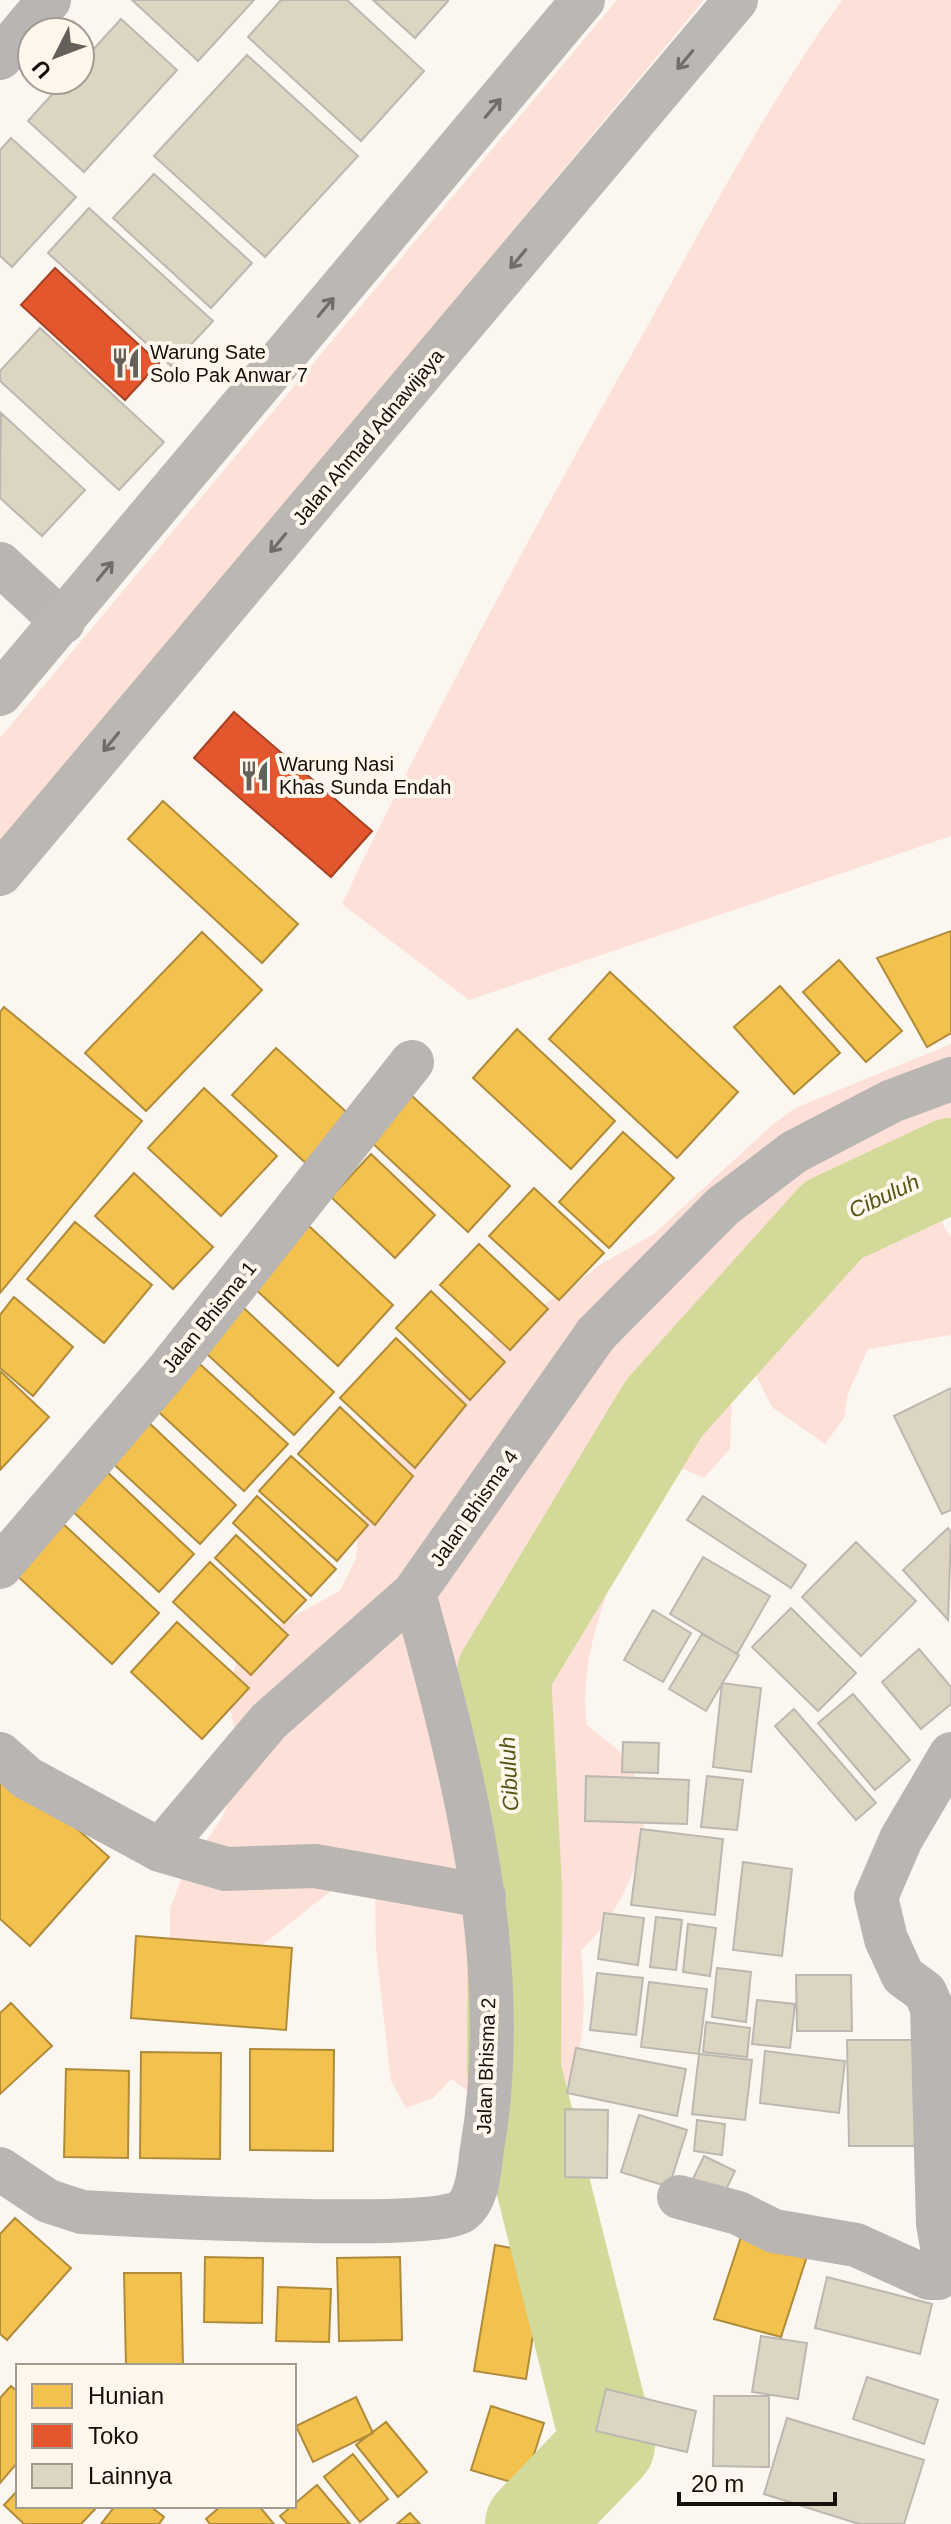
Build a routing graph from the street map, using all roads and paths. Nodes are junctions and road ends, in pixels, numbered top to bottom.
1 (49, 0) edge
2 (583, 0) edge
3 (736, 0) edge
4 (0, 58) edge
5 (0, 564) edge
6 (63, 622) junction
7 (0, 694) edge
8 (0, 874) edge
9 (412, 1062) dead end
10 (951, 1079) edge
11 (0, 1567) edge
12 (414, 1593) junction
13 (0, 1754) edge
14 (951, 1754) edge
15 (160, 1850) junction
16 (484, 1896) junction
17 (0, 2169) edge
18 (679, 2197) dead end

1 - 4 street
6 -> 2 main road
3 -> 8 main road, Jalan Ahmad Adnawijaya
5 - 6 street
6 - 7 main road
9 - 11 street, Jalan Bhisma 1
10 - 12 street, Jalan Bhisma 4
12 - 15 street, Jalan Bhisma 4
12 - 16 street, Jalan Bhisma 2
13 - 15 street
14 - 18 street
15 - 16 street
16 - 17 street, Jalan Bhisma 2

